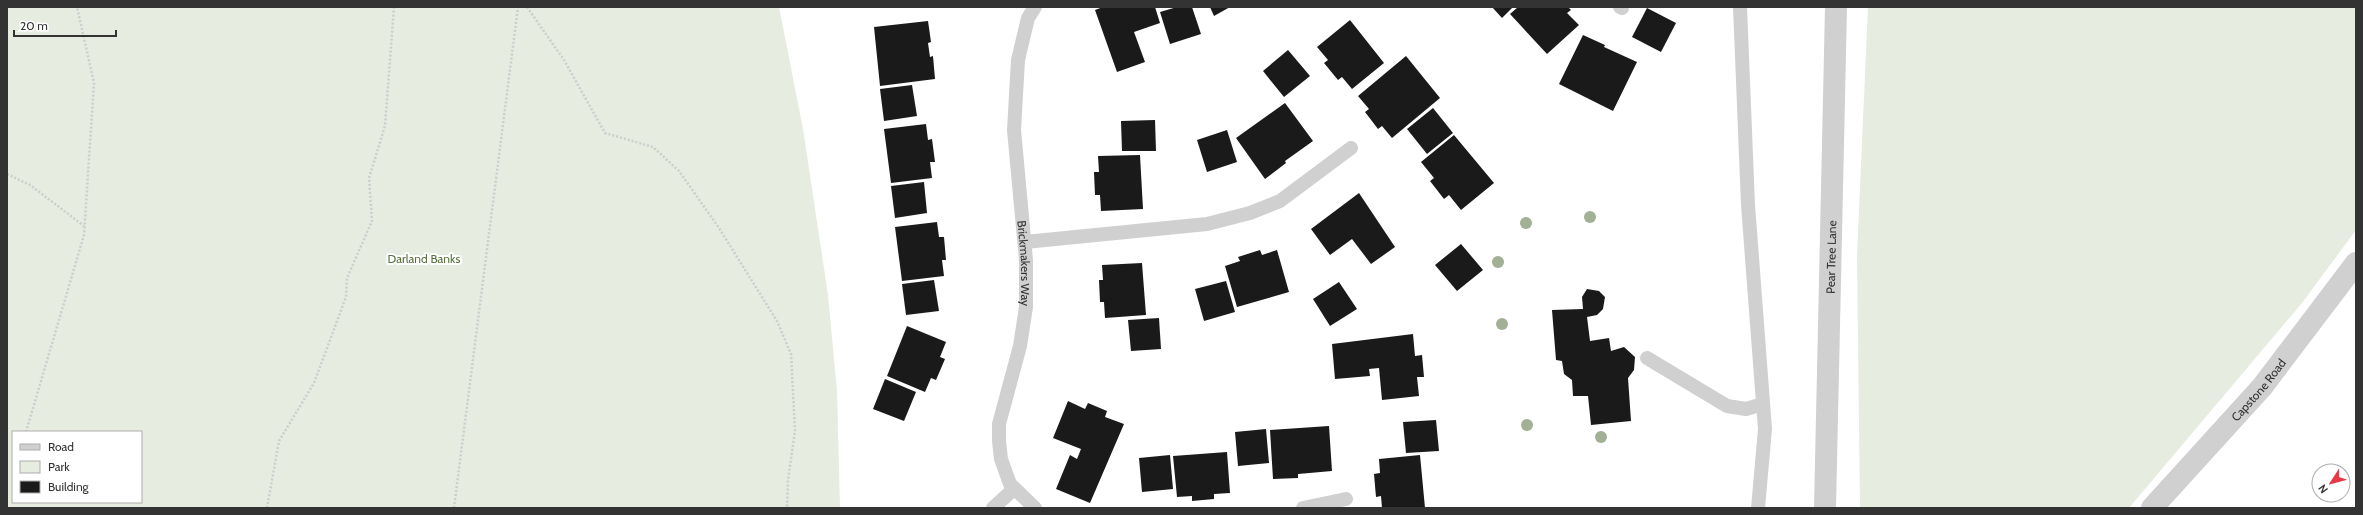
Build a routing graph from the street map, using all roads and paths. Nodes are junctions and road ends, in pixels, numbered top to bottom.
1 (77, 7) edge
2 (394, 7) edge
3 (518, 7) edge
4 (527, 7) edge
5 (1035, 7) edge
6 (1740, 7) edge
7 (1836, 7) edge
8 (1351, 148) dead end
9 (7, 174) edge
10 (85, 226) junction
11 (1025, 242) junction
12 (2356, 263) edge
13 (1647, 358) dead end
14 (1763, 404) junction
15 (26, 431) edge
16 (1014, 489) junction
17 (1346, 499) dead end
18 (267, 508) edge
19 (454, 508) edge
20 (787, 508) edge
21 (993, 508) edge
22 (1035, 508) edge
23 (1303, 508) edge
24 (1758, 508) edge
25 (1825, 508) edge
26 (2152, 508) edge

1 - 10 path
2 - 18 path
3 - 19 path
4 - 20 path
5 - 11 lane, Brickmakers Way
6 - 14 lane
7 - 25 street, Pear Tree Lane
8 - 11 lane
9 - 10 path
10 - 15 path
11 - 16 lane, Brickmakers Way
12 - 26 street, Capstone Road
13 - 14 lane
14 - 24 lane
16 - 21 lane
16 - 22 lane, Brickmakers Way
17 - 23 lane

